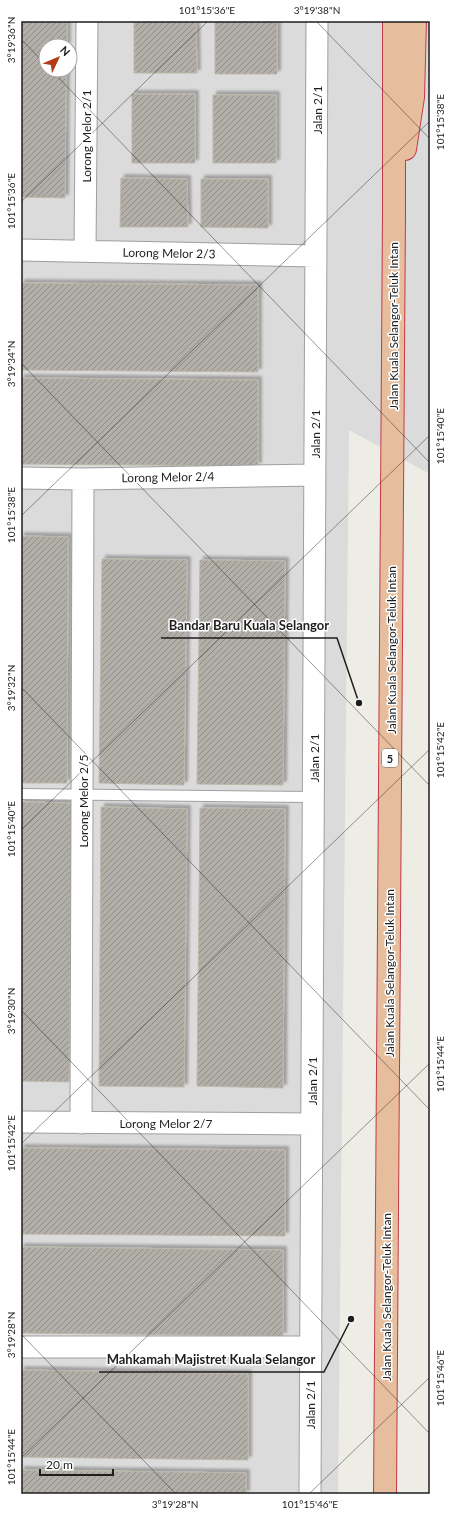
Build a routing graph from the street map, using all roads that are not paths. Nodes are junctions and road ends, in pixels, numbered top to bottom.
1 (87, 21) edge
2 (317, 21) edge
3 (394, 21) edge
4 (415, 21) edge
5 (394, 213) junction
6 (21, 250) edge
7 (85, 251) junction
8 (316, 256) junction
9 (315, 475) junction
10 (21, 478) edge
11 (83, 479) junction
12 (21, 794) edge
13 (83, 795) junction
14 (314, 797) junction
15 (21, 1122) edge
16 (81, 1122) junction
17 (312, 1124) junction
18 (21, 1347) edge
19 (311, 1347) junction
20 (310, 1494) edge
21 (385, 1494) edge

1 - 7 street, Lorong Melor 2/1
2 - 8 street, Jalan 2/1
3 - 5 highway, Jalan Kuala Selangor-Teluk Intan / 5
4 - 5 highway
5 - 21 highway, Jalan Kuala Selangor-Teluk Intan / 5
6 - 7 street, Lorong Melor 2/3
7 - 8 street, Lorong Melor 2/3
8 - 9 street, Jalan 2/1
9 - 11 street, Lorong Melor 2/4
9 - 14 street, Jalan 2/1
10 - 11 street, Lorong Melor 2/4
11 - 13 street, Lorong Melor 2/5
12 - 13 lane
13 - 14 lane
13 - 16 street, Lorong Melor 2/5
14 - 17 street, Jalan 2/1
15 - 16 street, Lorong Melor 2/7
16 - 17 street, Lorong Melor 2/7
17 - 19 street, Jalan 2/1
18 - 19 street
19 - 20 street, Jalan 2/1

